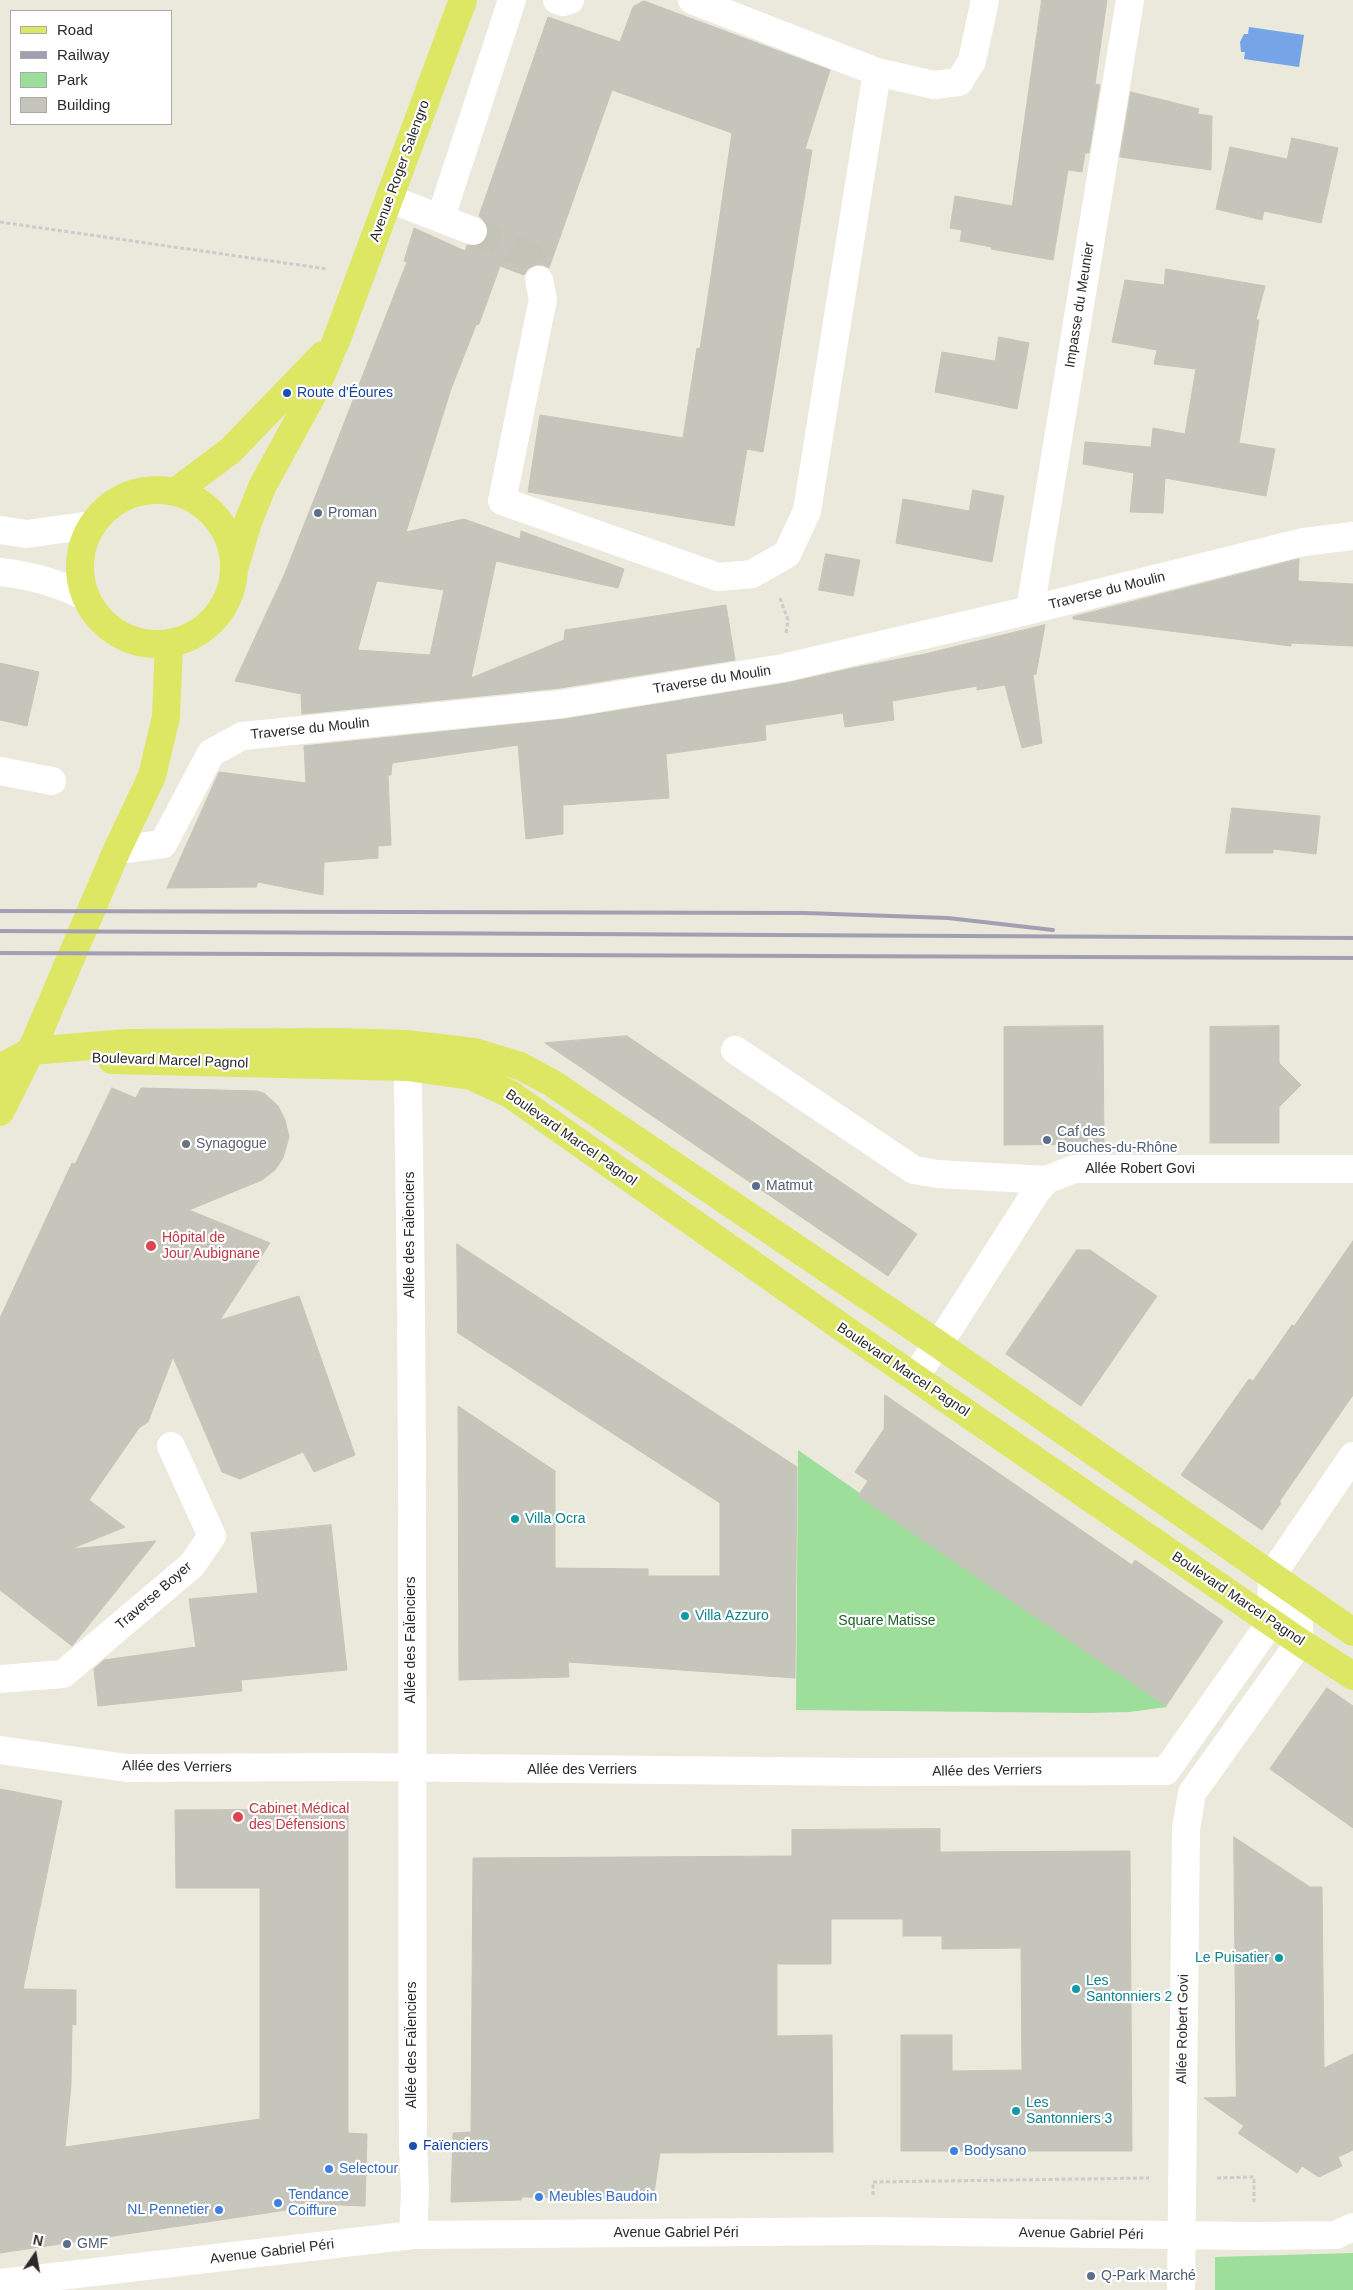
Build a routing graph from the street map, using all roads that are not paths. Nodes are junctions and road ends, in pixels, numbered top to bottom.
1 (463, 0) edge
2 (512, 0) edge
3 (557, 0) edge
4 (570, 0) edge
5 (692, 0) edge
6 (985, 0) edge
7 (1130, 0) edge
8 (877, 72) junction
9 (390, 199) junction
10 (441, 218) junction
11 (473, 231) tunnel mouth
12 (539, 280) tunnel mouth
13 (336, 341) junction
14 (175, 492) junction
15 (91, 525) junction
16 (0, 530) edge
17 (1353, 536) edge
18 (234, 569) junction
19 (0, 572) edge
20 (85, 596) junction
21 (1030, 610) junction
22 (169, 643) junction
23 (0, 771) edge
24 (52, 781) dead end
25 (117, 850) junction
26 (735, 1050) dead end
27 (31, 1051) junction
28 (407, 1056) junction
29 (0, 1068) edge
30 (0, 1112) edge
31 (1353, 1169) edge
32 (1046, 1180) junction
33 (938, 1344) junction
34 (914, 1377) junction
35 (171, 1446) dead end
36 (1353, 1456) edge
37 (1272, 1575) junction
38 (1297, 1593) junction
39 (1271, 1622) junction
40 (1353, 1632) edge
41 (1300, 1642) junction
42 (1353, 1676) edge
43 (0, 1679) edge
44 (0, 1750) edge
45 (411, 1768) junction
46 (1166, 1771) junction
47 (1192, 1792) junction
48 (1353, 2227) edge
49 (413, 2235) junction
50 (1181, 2235) junction
51 (16, 2284) edge
52 (1181, 2290) edge

1 - 9 main road, Avenue Roger Salengro
2 - 10 street
3 - 4 street
5 - 8 street
6 - 8 street
7 - 21 street, Impasse du Meunier
8 - 12 street
9 - 10 street
9 - 13 main road, Avenue Roger Salengro
10 - 11 street
13 - 14 main road, Avenue Roger Salengro
13 - 18 main road, Avenue Roger Salengro
14 - 15 main road
14 - 18 main road
15 - 16 street
15 - 20 main road
17 - 21 street, Traverse du Moulin
18 - 22 main road
19 - 20 street
20 - 22 main road
21 - 25 street, Traverse du Moulin
22 - 25 main road
23 - 24 street
25 - 27 main road
26 - 32 street
27 - 28 main road, Boulevard Marcel Pagnol
27 - 29 main road
27 - 30 main road
28 - 33 main road, Boulevard Marcel Pagnol
28 - 34 main road, Boulevard Marcel Pagnol
28 - 45 street, Allée des FaÏenciers
31 - 32 street, Allée Robert Govi
32 - 33 street
33 - 34 street
33 - 37 main road, Boulevard Marcel Pagnol
34 - 39 main road, Boulevard Marcel Pagnol
35 - 43 street, Traverse Boyer
36 - 37 street
37 - 38 main road, Boulevard Marcel Pagnol
37 - 39 street
38 - 40 main road, Boulevard Marcel Pagnol
38 - 41 street
39 - 41 main road, Boulevard Marcel Pagnol
39 - 46 street
41 - 42 main road, Boulevard Marcel Pagnol
41 - 47 street, Allée Robert Govi
44 - 45 street, Allée des Verriers
45 - 46 street, Allée des Verriers
45 - 49 street, Allée des FaÏenciers
46 - 47 street
47 - 50 street, Allée Robert Govi
48 - 50 street, Avenue Gabriel Péri
49 - 50 street, Avenue Gabriel Péri
49 - 51 street, Avenue Gabriel Péri
50 - 52 street, Allée Robert Govi

